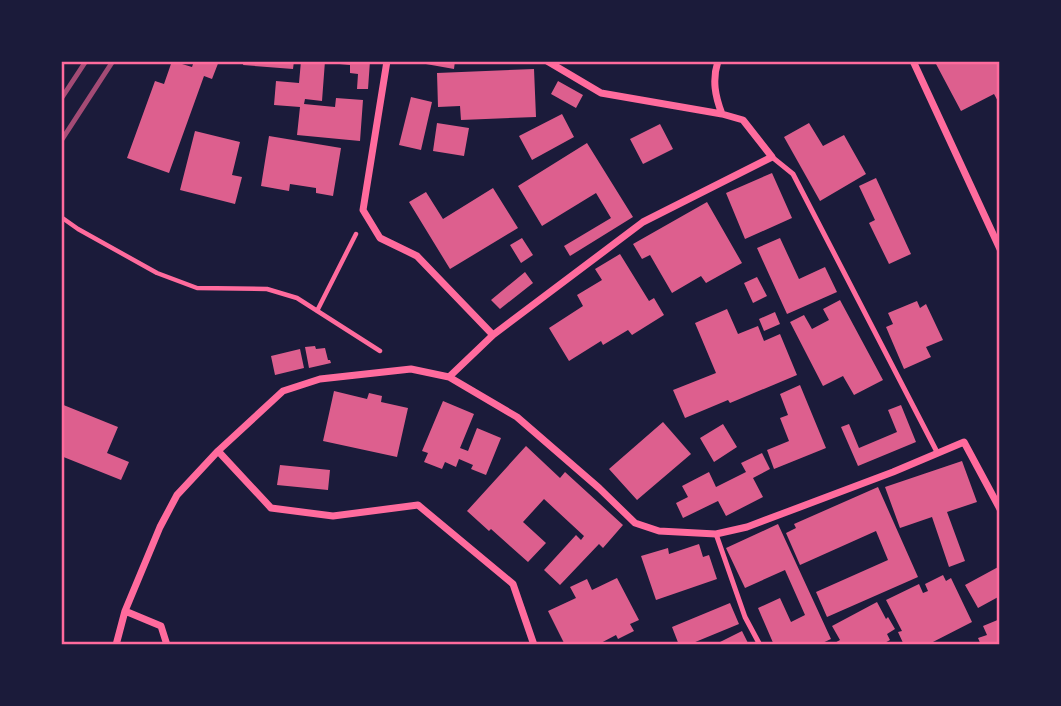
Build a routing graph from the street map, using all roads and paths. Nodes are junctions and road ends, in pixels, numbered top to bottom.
1 (387, 61) edge
2 (547, 61) edge
3 (718, 61) edge
4 (913, 61) edge
5 (722, 114) junction
6 (772, 157) junction
7 (61, 217) edge
8 (372, 224) junction
9 (1000, 249) edge
10 (317, 312) junction
11 (494, 335) junction
12 (411, 369) junction
13 (449, 377) junction
14 (218, 451) junction
15 (937, 452) junction
16 (1000, 509) edge
17 (716, 534) junction
18 (125, 611) junction
19 (116, 645) edge
20 (167, 645) edge
21 (534, 645) edge
22 (760, 645) edge

1 - 8 street
2 - 5 street
3 - 5 street
4 - 9 street
5 - 6 street
6 - 11 street
6 - 15 lane
7 - 10 path
8 - 10 path
8 - 11 street
10 - 12 path
11 - 13 street
12 - 13 street
12 - 14 street
13 - 17 street
14 - 18 street
14 - 21 street
15 - 16 street
15 - 17 street
17 - 22 lane
18 - 19 street
18 - 20 street

